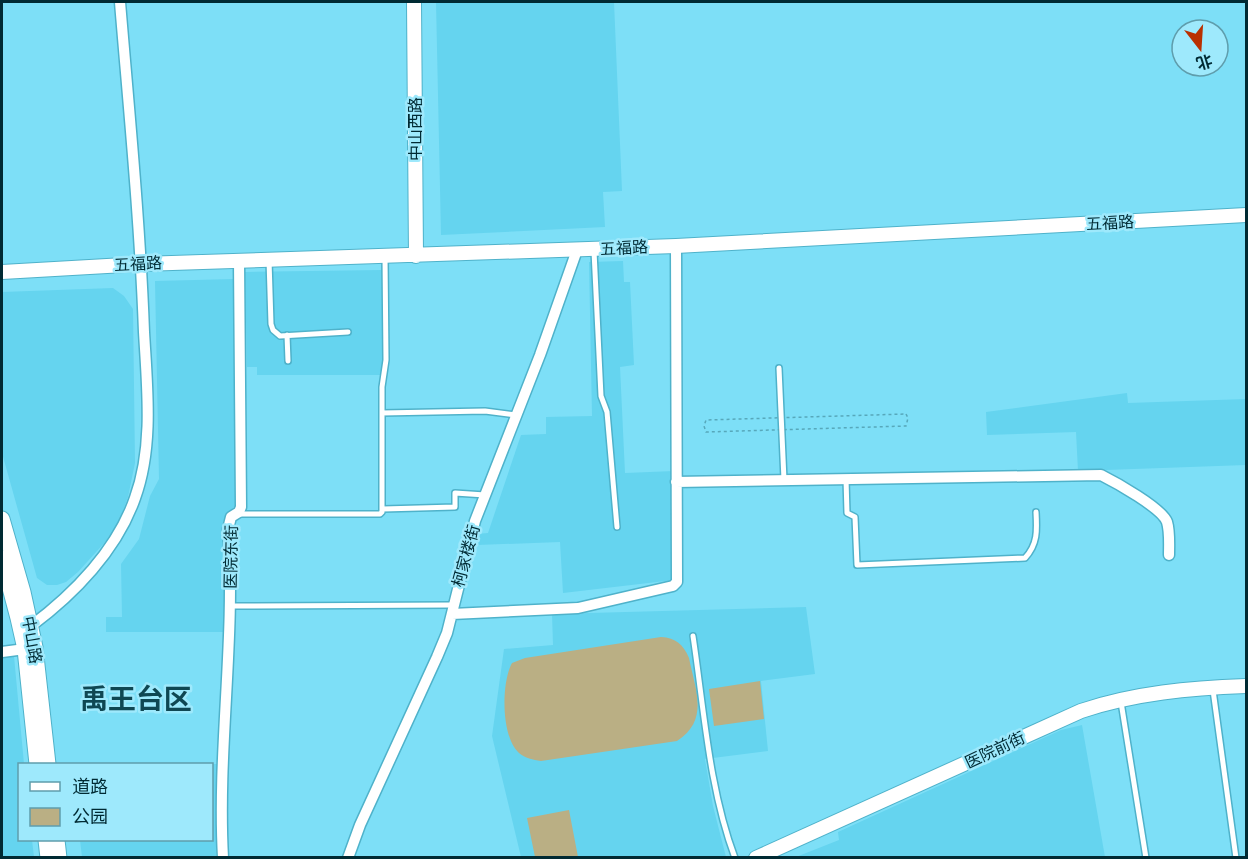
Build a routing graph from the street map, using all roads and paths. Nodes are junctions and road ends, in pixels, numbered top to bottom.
1 (120, 2) edge
2 (414, 2) edge
3 (1246, 215) edge
4 (676, 246) junction
5 (577, 250) junction
6 (594, 250) junction
7 (416, 256) junction
8 (384, 257) junction
9 (269, 260) junction
10 (239, 261) junction
11 (142, 264) junction
12 (2, 272) edge
13 (348, 332) dead end
14 (286, 335) junction
15 (288, 361) dead end
16 (779, 368) dead end
17 (382, 414) junction
18 (516, 415) junction
19 (783, 418) junction
20 (783, 430) junction
21 (846, 479) junction
22 (784, 480) junction
23 (676, 482) junction
24 (485, 495) junction
25 (383, 509) junction
26 (1036, 512) dead end
27 (237, 514) junction
28 (2, 519) edge
29 (617, 527) dead end
30 (1169, 555) dead end
31 (2, 558) edge
32 (230, 606) junction
33 (452, 610) junction
34 (31, 626) junction
35 (693, 636) dead end
36 (25, 649) junction
37 (2, 652) edge
38 (1246, 686) edge
39 (1213, 688) junction
40 (1121, 699) junction
41 (37, 763) edge
42 (48, 763) edge
43 (46, 841) edge
44 (57, 841) edge
45 (48, 858) edge
46 (59, 858) edge
47 (223, 858) edge
48 (348, 858) edge
49 (735, 858) edge
50 (756, 858) edge
51 (1146, 858) edge
52 (1236, 858) edge

1 - 11 street
2 - 7 street, 中山西路
3 - 4 street, 五福路
4 - 6 street, 五福路
4 - 23 street
5 - 6 street, 五福路
5 - 7 street, 五福路
5 - 18 street, 柯家楼街
6 - 29 lane
7 - 8 street, 五福路
8 - 9 street, 五福路
8 - 17 lane
9 - 10 street, 五福路
9 - 14 lane
10 - 11 street, 五福路
10 - 27 street, 医院东街
11 - 12 street, 五福路
11 - 34 street
13 - 14 lane
14 - 15 lane
16 - 19 lane
17 - 18 lane
17 - 25 lane
18 - 24 street, 柯家楼街
19 - 20 lane
19 - 20 path
19 - 20 path
20 - 22 lane
21 - 22 street
21 - 26 lane
21 - 30 street
22 - 23 street
23 - 33 street
24 - 25 lane
24 - 33 street, 柯家楼街
25 - 27 lane
27 - 32 street, 医院东街
28 - 34 main road, 中山路
31 - 36 main road, 中山路
32 - 33 lane
32 - 47 street, 医院东街
33 - 48 street, 柯家楼街
34 - 42 main road, 中山路
35 - 49 lane
36 - 37 street
36 - 41 main road, 中山路
38 - 39 street, 医院前街
39 - 40 street, 医院前街
39 - 52 lane
40 - 50 street, 医院前街
40 - 51 lane
43 - 45 main road
44 - 46 main road

